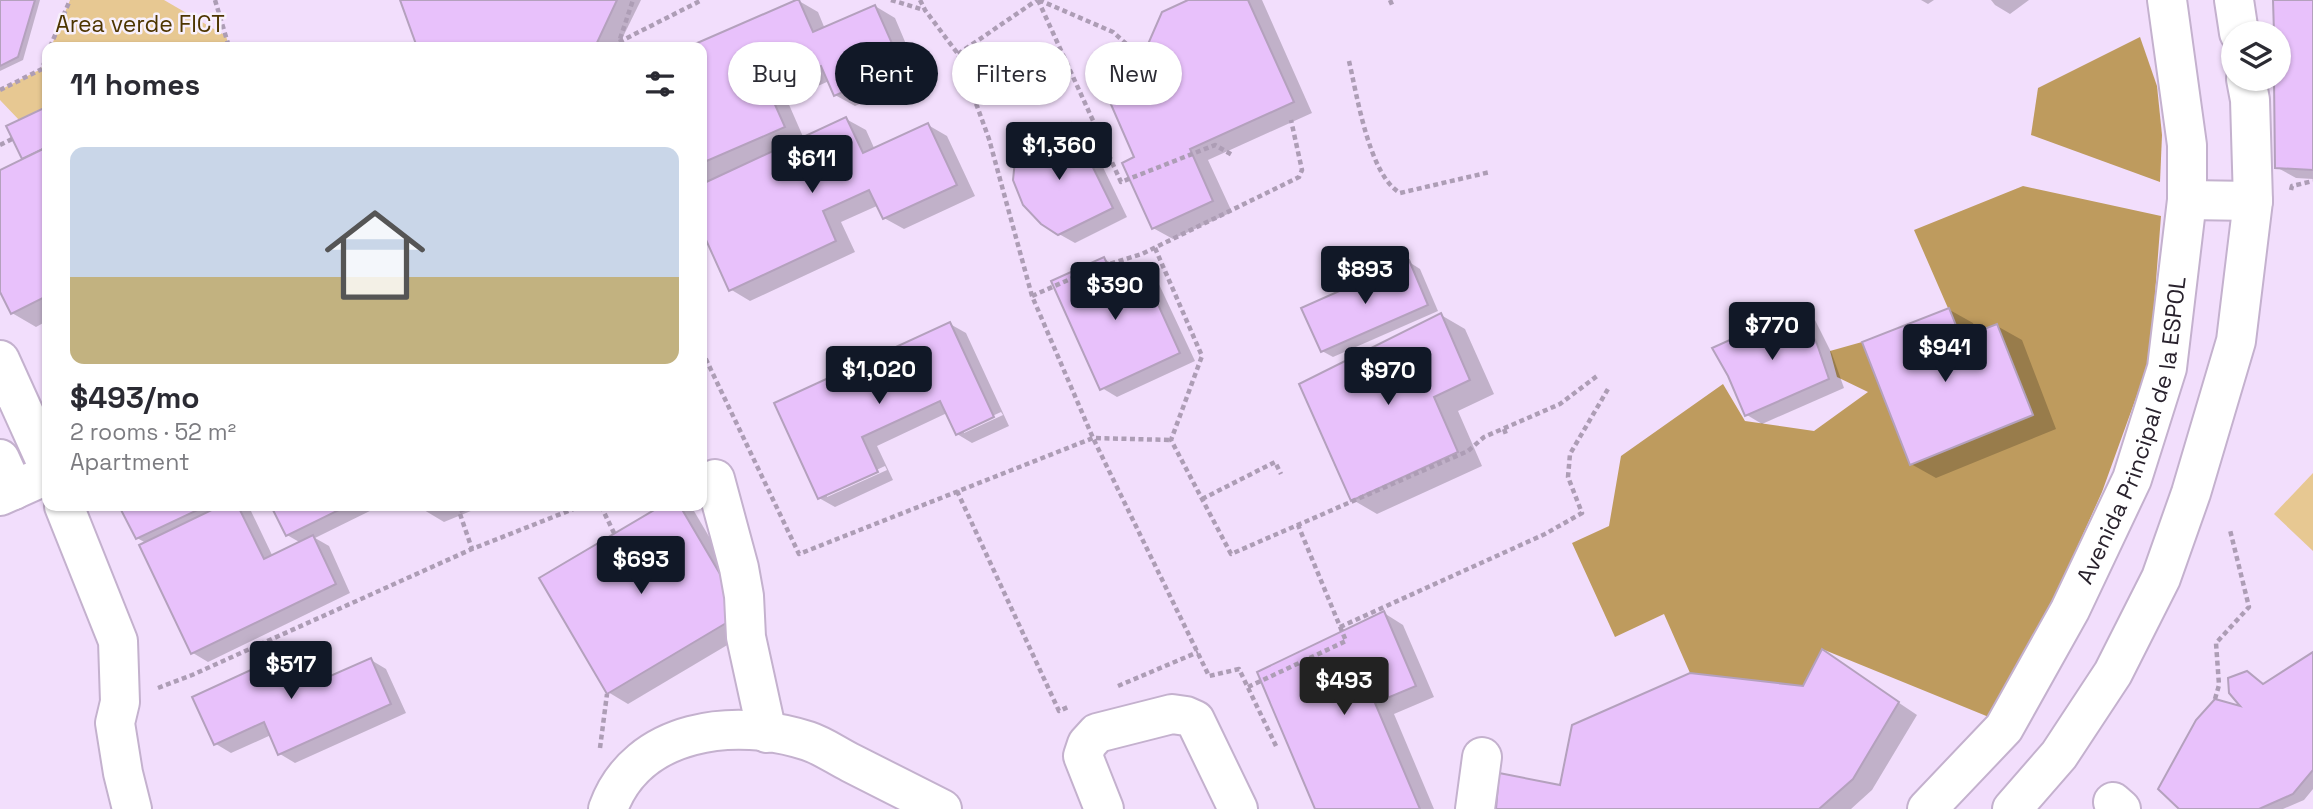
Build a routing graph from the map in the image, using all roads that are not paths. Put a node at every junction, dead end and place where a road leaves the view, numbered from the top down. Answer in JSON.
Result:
{"nodes":[{"id":1,"x":2167,"y":0,"type":"edge"},
{"id":2,"x":2234,"y":0,"type":"edge"},
{"id":3,"x":2237,"y":21,"type":"edge"},
{"id":4,"x":2248,"y":91,"type":"edge"},
{"id":5,"x":2187,"y":200,"type":"junction"},
{"id":6,"x":2253,"y":201,"type":"junction"},
{"id":7,"x":0,"y":360,"type":"edge"},
{"id":8,"x":42,"y":453,"type":"edge"},
{"id":9,"x":715,"y":480,"type":"dead end"},
{"id":10,"x":66,"y":511,"type":"edge"},
{"id":11,"x":767,"y":733,"type":"junction"},
{"id":12,"x":1482,"y":757,"type":"dead end"},
{"id":13,"x":132,"y":809,"type":"edge"},
{"id":14,"x":608,"y":809,"type":"edge"},
{"id":15,"x":942,"y":809,"type":"edge"},
{"id":16,"x":1104,"y":809,"type":"edge"},
{"id":17,"x":1238,"y":809,"type":"edge"},
{"id":18,"x":1475,"y":809,"type":"edge"},
{"id":19,"x":1927,"y":809,"type":"edge"},
{"id":20,"x":2012,"y":809,"type":"edge"}],
"edges":[{"from":1,"to":5,"type":"street","name":"Avenida Principal de la ESPOL"},
{"from":2,"to":3,"type":"street"},
{"from":4,"to":6,"type":"street"},
{"from":5,"to":6,"type":"street"},
{"from":5,"to":19,"type":"street","name":"Avenida Principal de la ESPOL"},
{"from":6,"to":20,"type":"street"},
{"from":7,"to":8,"type":"street"},
{"from":9,"to":11,"type":"street"},
{"from":10,"to":13,"type":"street"},
{"from":11,"to":14,"type":"street"},
{"from":11,"to":15,"type":"street"},
{"from":12,"to":18,"type":"street"},
{"from":16,"to":17,"type":"street"}]}
